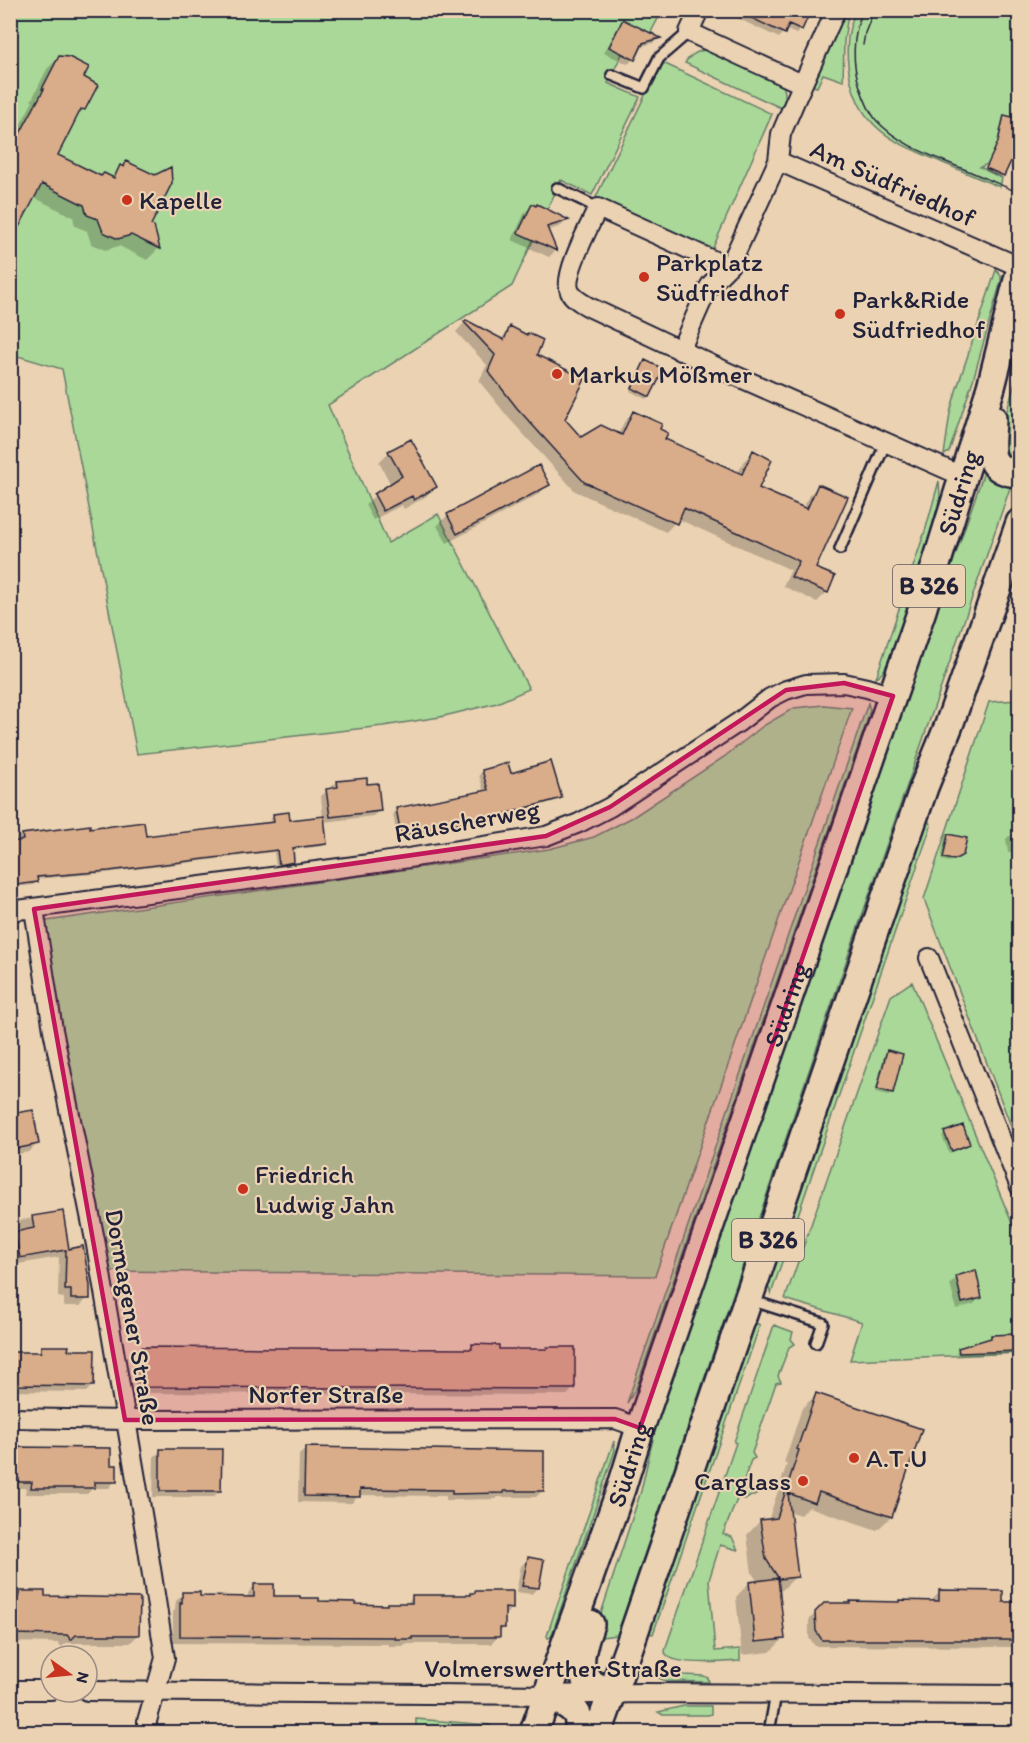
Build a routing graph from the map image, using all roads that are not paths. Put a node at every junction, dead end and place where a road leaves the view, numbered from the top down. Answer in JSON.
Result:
{"nodes":[{"id":1,"x":699,"y":10,"type":"edge"},
{"id":2,"x":836,"y":10,"type":"edge"},
{"id":3,"x":689,"y":32,"type":"junction"},
{"id":4,"x":612,"y":75,"type":"dead end"},
{"id":5,"x":802,"y":84,"type":"junction"},
{"id":6,"x":778,"y":161,"type":"junction"},
{"id":7,"x":557,"y":188,"type":"dead end"},
{"id":8,"x":598,"y":208,"type":"junction"},
{"id":9,"x":728,"y":267,"type":"junction"},
{"id":10,"x":1020,"y":267,"type":"edge"},
{"id":11,"x":1020,"y":272,"type":"edge"},
{"id":12,"x":680,"y":351,"type":"junction"},
{"id":13,"x":992,"y":387,"type":"junction"},
{"id":14,"x":886,"y":442,"type":"junction"},
{"id":15,"x":1020,"y":473,"type":"edge"},
{"id":16,"x":964,"y":477,"type":"junction"},
{"id":17,"x":1020,"y":522,"type":"edge"},
{"id":18,"x":840,"y":549,"type":"dead end"},
{"id":19,"x":893,"y":696,"type":"junction"},
{"id":20,"x":34,"y":909,"type":"junction"},
{"id":21,"x":10,"y":911,"type":"edge"},
{"id":22,"x":929,"y":957,"type":"dead end"},
{"id":23,"x":1020,"y":1187,"type":"edge"},
{"id":24,"x":748,"y":1299,"type":"junction"},
{"id":25,"x":816,"y":1343,"type":"dead end"},
{"id":26,"x":10,"y":1418,"type":"edge"},
{"id":27,"x":125,"y":1420,"type":"junction"},
{"id":28,"x":640,"y":1428,"type":"junction"},
{"id":29,"x":586,"y":1585,"type":"junction"},
{"id":30,"x":10,"y":1690,"type":"edge"},
{"id":31,"x":39,"y":1690,"type":"edge"},
{"id":32,"x":99,"y":1690,"type":"edge"},
{"id":33,"x":155,"y":1691,"type":"junction"},
{"id":34,"x":613,"y":1694,"type":"junction"},
{"id":35,"x":776,"y":1694,"type":"junction"},
{"id":36,"x":548,"y":1695,"type":"junction"},
{"id":37,"x":1020,"y":1695,"type":"edge"},
{"id":38,"x":147,"y":1732,"type":"edge"},
{"id":39,"x":534,"y":1732,"type":"edge"},
{"id":40,"x":578,"y":1732,"type":"edge"},
{"id":41,"x":598,"y":1732,"type":"edge"},
{"id":42,"x":769,"y":1732,"type":"edge"}],
"edges":[{"from":1,"to":3,"type":"street"},
{"from":2,"to":5,"type":"street","name":"Am Südfriedhof"},
{"from":3,"to":4,"type":"lane"},
{"from":3,"to":5,"type":"street"},
{"from":5,"to":6,"type":"street","name":"Am Südfriedhof"},
{"from":6,"to":9,"type":"street","name":"Am Südfriedhof"},
{"from":6,"to":10,"type":"street","name":"Am Südfriedhof"},
{"from":7,"to":8,"type":"lane"},
{"from":8,"to":9,"type":"street"},
{"from":8,"to":12,"type":"street"},
{"from":9,"to":12,"type":"street","name":"Am Südfriedhof"},
{"from":11,"to":13,"type":"main road","name":"Südring","number":"B 326"},
{"from":12,"to":14,"type":"street"},
{"from":13,"to":15,"type":"main road"},
{"from":13,"to":16,"type":"main road","name":"Südring","number":"B 326"},
{"from":14,"to":16,"type":"street"},
{"from":14,"to":18,"type":"lane"},
{"from":16,"to":19,"type":"main road","name":"Südring","number":"B 326"},
{"from":17,"to":24,"type":"main road","number":"B 326"},
{"from":19,"to":20,"type":"street","name":"Räuscherweg"},
{"from":19,"to":28,"type":"main road","name":"Südring","number":"B 326"},
{"from":20,"to":21,"type":"street","name":"Räuscherweg"},
{"from":20,"to":27,"type":"street","name":"Dormagener Straße"},
{"from":22,"to":23,"type":"street"},
{"from":24,"to":25,"type":"lane"},
{"from":24,"to":34,"type":"main road","number":"B 326"},
{"from":26,"to":27,"type":"street","name":"Norfer Straße"},
{"from":27,"to":28,"type":"street","name":"Norfer Straße"},
{"from":27,"to":33,"type":"street","name":"Dormagener Straße"},
{"from":28,"to":29,"type":"main road","name":"Südring","number":"B 326"},
{"from":29,"to":34,"type":"main road"},
{"from":29,"to":36,"type":"main road","name":"Südring","number":"B 326"},
{"from":30,"to":31,"type":"street"},
{"from":32,"to":33,"type":"street","name":"Volmerswerther Straße"},
{"from":33,"to":36,"type":"street","name":"Volmerswerther Straße"},
{"from":33,"to":38,"type":"street","name":"Dormagener Straße"},
{"from":34,"to":35,"type":"street","name":"Volmerswerther Straße"},
{"from":34,"to":36,"type":"street","name":"Volmerswerther Straße"},
{"from":34,"to":41,"type":"main road","number":"B 326"},
{"from":35,"to":37,"type":"street","name":"Volmerswerther Straße"},
{"from":35,"to":42,"type":"lane"},
{"from":36,"to":39,"type":"main road","name":"Südring","number":"B 326"},
{"from":36,"to":40,"type":"main road"}]}
